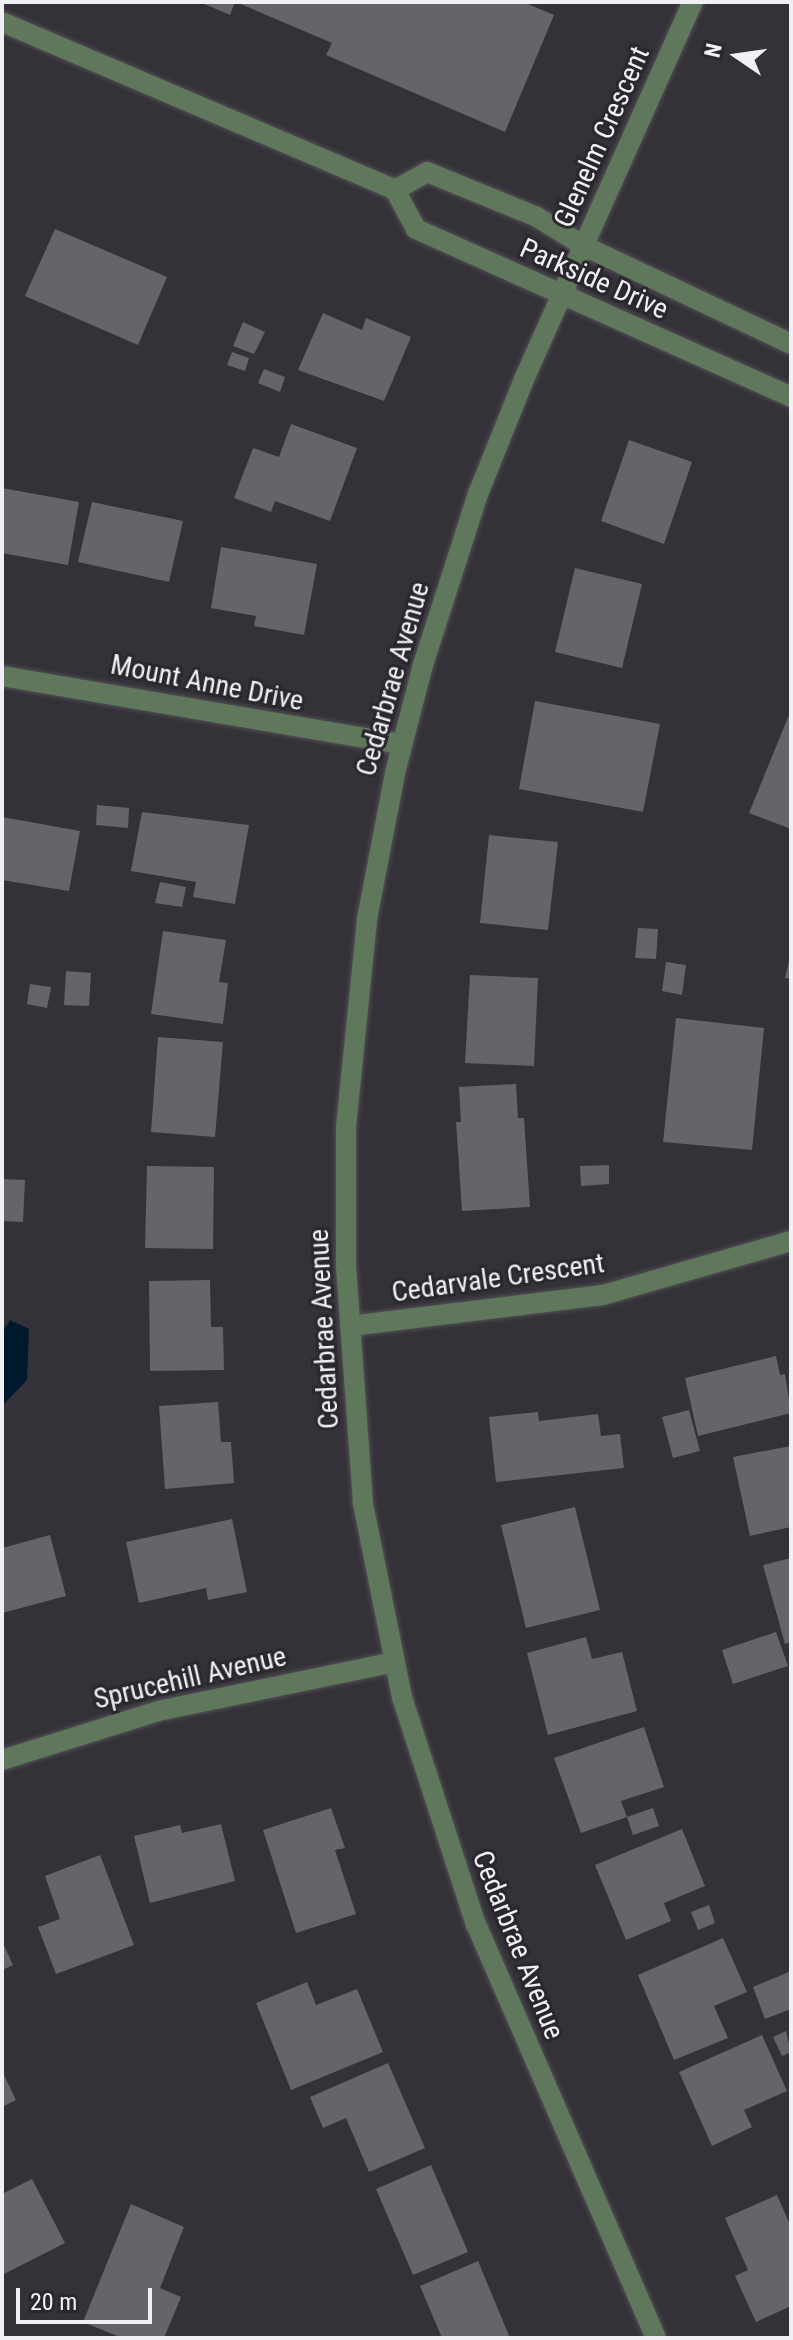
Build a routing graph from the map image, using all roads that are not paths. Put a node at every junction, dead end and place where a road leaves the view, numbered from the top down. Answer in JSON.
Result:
{"nodes":[{"id":1,"x":693,"y":2,"type":"edge"},
{"id":2,"x":2,"y":22,"type":"edge"},
{"id":3,"x":395,"y":190,"type":"junction"},
{"id":4,"x":584,"y":246,"type":"junction"},
{"id":5,"x":562,"y":296,"type":"junction"},
{"id":6,"x":791,"y":344,"type":"edge"},
{"id":7,"x":791,"y":397,"type":"edge"},
{"id":8,"x":2,"y":676,"type":"edge"},
{"id":9,"x":401,"y":744,"type":"junction"},
{"id":10,"x":791,"y":1241,"type":"edge"},
{"id":11,"x":350,"y":1326,"type":"junction"},
{"id":12,"x":394,"y":1662,"type":"junction"},
{"id":13,"x":2,"y":1760,"type":"edge"},
{"id":14,"x":656,"y":2338,"type":"edge"}],
"edges":[{"from":1,"to":4,"type":"street","name":"Glenelm Crescent"},
{"from":2,"to":3,"type":"street"},
{"from":3,"to":4,"type":"street","name":"Parkside Drive"},
{"from":3,"to":5,"type":"street","name":"Parkside Drive"},
{"from":4,"to":5,"type":"street","name":"Glenelm Crescent"},
{"from":4,"to":6,"type":"street","name":"Parkside Drive"},
{"from":5,"to":7,"type":"street","name":"Parkside Drive"},
{"from":5,"to":9,"type":"street","name":"Cedarbrae Avenue"},
{"from":8,"to":9,"type":"street","name":"Mount Anne Drive"},
{"from":9,"to":11,"type":"street","name":"Cedarbrae Avenue"},
{"from":10,"to":11,"type":"street","name":"Cedarvale Crescent"},
{"from":11,"to":12,"type":"street","name":"Cedarbrae Avenue"},
{"from":12,"to":13,"type":"street","name":"Sprucehill Avenue"},
{"from":12,"to":14,"type":"street","name":"Cedarbrae Avenue"}]}
